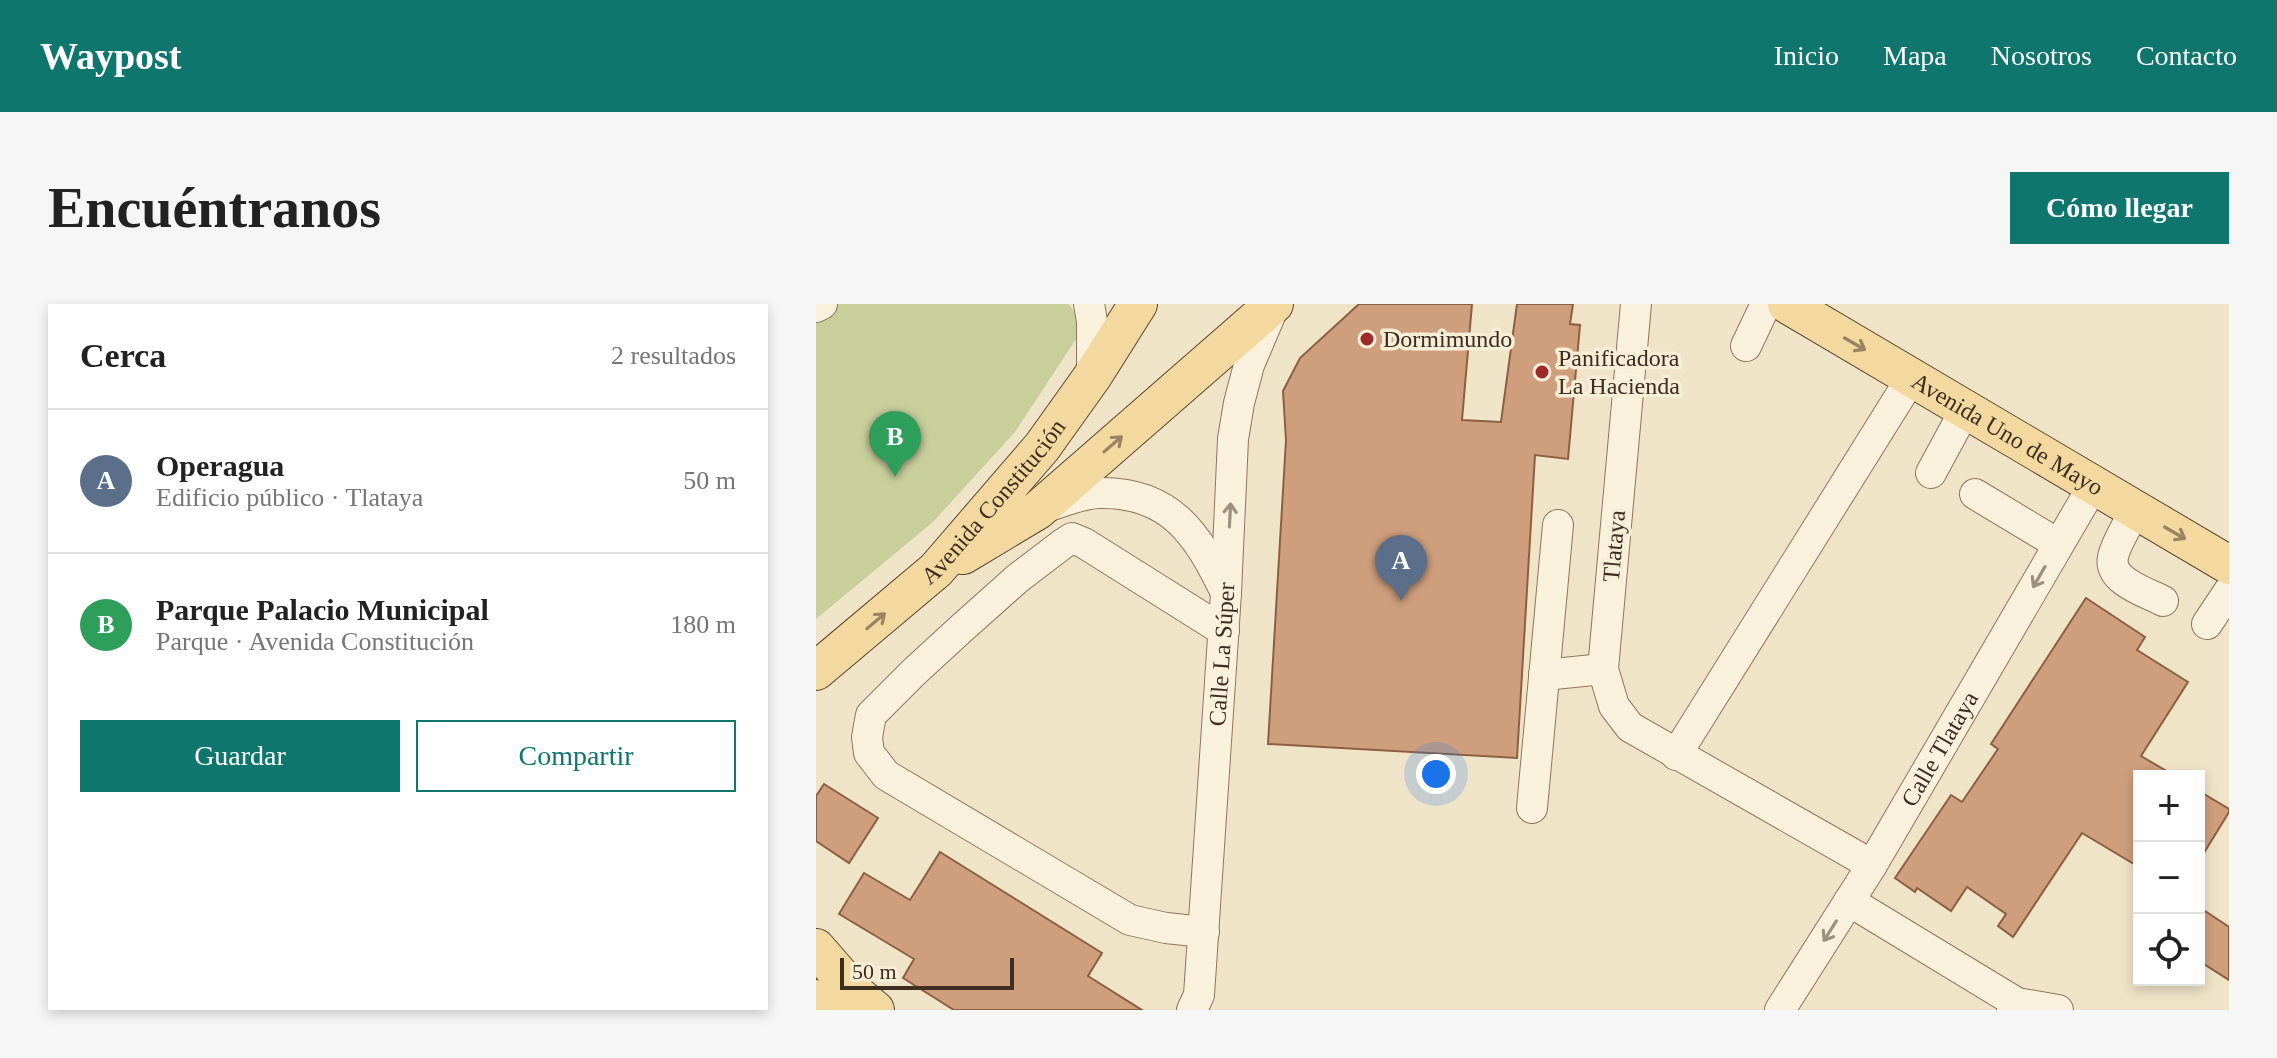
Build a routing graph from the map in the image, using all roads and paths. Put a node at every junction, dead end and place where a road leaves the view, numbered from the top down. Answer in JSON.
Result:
{"nodes":[{"id":1,"x":822,"y":304,"type":"edge"},
{"id":2,"x":1089,"y":304,"type":"edge"},
{"id":3,"x":1138,"y":304,"type":"edge"},
{"id":4,"x":1274,"y":304,"type":"edge"},
{"id":5,"x":1636,"y":304,"type":"edge"},
{"id":6,"x":1766,"y":304,"type":"edge"},
{"id":7,"x":1787,"y":304,"type":"edge"},
{"id":8,"x":816,"y":307,"type":"edge"},
{"id":9,"x":1746,"y":346,"type":"dead end"},
{"id":10,"x":1092,"y":377,"type":"junction"},
{"id":11,"x":1912,"y":377,"type":"junction"},
{"id":12,"x":1965,"y":410,"type":"junction"},
{"id":13,"x":1931,"y":473,"type":"dead end"},
{"id":14,"x":2093,"y":486,"type":"junction"},
{"id":15,"x":1975,"y":494,"type":"dead end"},
{"id":16,"x":1038,"y":510,"type":"junction"},
{"id":17,"x":2135,"y":510,"type":"junction"},
{"id":18,"x":1558,"y":525,"type":"dead end"},
{"id":19,"x":2058,"y":544,"type":"junction"},
{"id":20,"x":2229,"y":565,"type":"edge"},
{"id":21,"x":936,"y":570,"type":"junction"},
{"id":22,"x":2229,"y":591,"type":"edge"},
{"id":23,"x":1226,"y":593,"type":"junction"},
{"id":24,"x":2163,"y":601,"type":"dead end"},
{"id":25,"x":2207,"y":624,"type":"dead end"},
{"id":26,"x":1224,"y":631,"type":"junction"},
{"id":27,"x":1603,"y":669,"type":"junction"},
{"id":28,"x":820,"y":671,"type":"edge"},
{"id":29,"x":1544,"y":675,"type":"junction"},
{"id":30,"x":1676,"y":755,"type":"junction"},
{"id":31,"x":1532,"y":808,"type":"dead end"},
{"id":32,"x":1872,"y":865,"type":"junction"},
{"id":33,"x":1849,"y":901,"type":"junction"},
{"id":34,"x":1204,"y":932,"type":"junction"},
{"id":35,"x":816,"y":948,"type":"edge"},
{"id":36,"x":816,"y":999,"type":"edge"},
{"id":37,"x":2014,"y":1006,"type":"edge"},
{"id":38,"x":835,"y":1010,"type":"edge"},
{"id":39,"x":875,"y":1010,"type":"edge"},
{"id":40,"x":1192,"y":1010,"type":"edge"},
{"id":41,"x":1780,"y":1010,"type":"edge"},
{"id":42,"x":2058,"y":1010,"type":"edge"}],
"edges":[{"from":1,"to":8,"type":"street"},
{"from":2,"to":10,"type":"street"},
{"from":3,"to":10,"type":"main road","name":"Avenida Constitución"},
{"from":16,"to":4,"type":"main road","one_way":true},
{"from":23,"to":4,"type":"street","name":"Calle La Súper","one_way":true},
{"from":5,"to":27,"type":"street","name":"Tlataya"},
{"from":6,"to":9,"type":"street"},
{"from":7,"to":11,"type":"main road","name":"Avenida Uno de Mayo","one_way":true},
{"from":10,"to":21,"type":"main road","name":"Avenida Constitución"},
{"from":11,"to":12,"type":"main road","name":"Avenida Uno de Mayo"},
{"from":11,"to":30,"type":"street"},
{"from":12,"to":13,"type":"street"},
{"from":12,"to":14,"type":"main road","name":"Avenida Uno de Mayo"},
{"from":14,"to":17,"type":"main road","name":"Avenida Uno de Mayo"},
{"from":14,"to":19,"type":"street","name":"Calle Tlataya"},
{"from":15,"to":19,"type":"street"},
{"from":16,"to":21,"type":"main road"},
{"from":16,"to":23,"type":"street"},
{"from":17,"to":20,"type":"main road","name":"Avenida Uno de Mayo","one_way":true},
{"from":17,"to":24,"type":"street"},
{"from":18,"to":29,"type":"street"},
{"from":19,"to":32,"type":"street","name":"Calle Tlataya","one_way":true},
{"from":28,"to":21,"type":"main road","name":"Avenida Constitución","one_way":true},
{"from":22,"to":25,"type":"street"},
{"from":23,"to":26,"type":"street","name":"Calle La Súper"},
{"from":26,"to":34,"type":"street","name":"Calle La Súper"},
{"from":26,"to":34,"type":"street"},
{"from":27,"to":29,"type":"street"},
{"from":27,"to":30,"type":"street","name":"Tlataya"},
{"from":29,"to":31,"type":"street"},
{"from":30,"to":32,"type":"street","name":"Tlataya"},
{"from":32,"to":33,"type":"street","name":"Calle Tlataya"},
{"from":33,"to":37,"type":"street"},
{"from":33,"to":41,"type":"street","name":"Calle Tlataya","one_way":true},
{"from":34,"to":40,"type":"street","name":"Calle La Súper"},
{"from":35,"to":39,"type":"main road"},
{"from":36,"to":38,"type":"main road"},
{"from":37,"to":42,"type":"street"}]}
